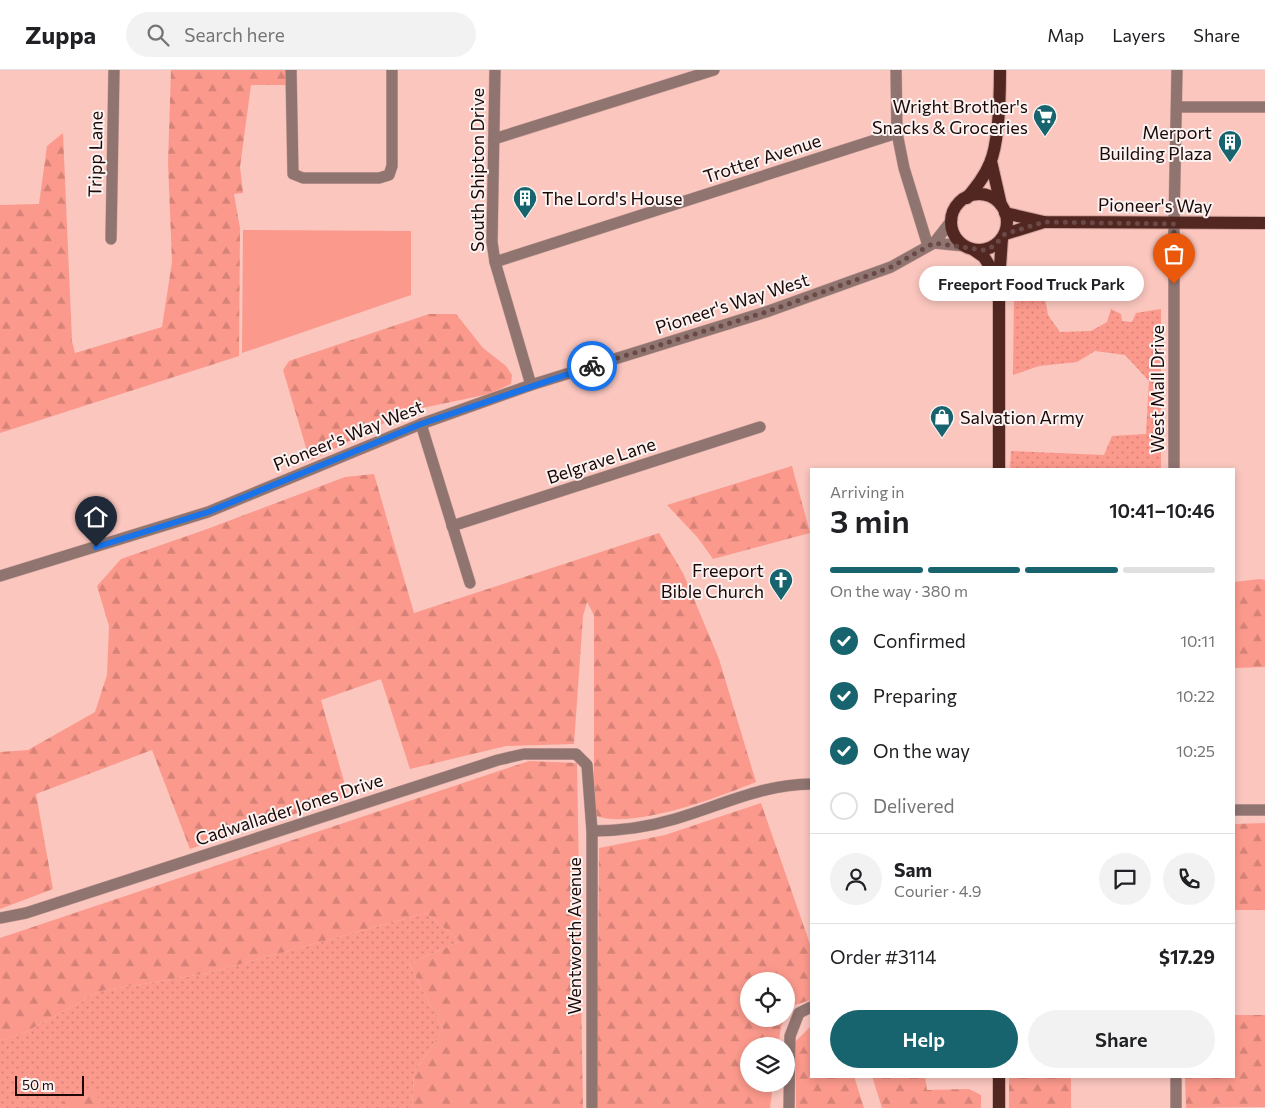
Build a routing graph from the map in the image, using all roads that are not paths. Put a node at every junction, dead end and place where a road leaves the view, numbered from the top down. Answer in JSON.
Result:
{"nodes":[{"id":1,"x":114,"y":70,"type":"edge"},
{"id":2,"x":291,"y":70,"type":"edge"},
{"id":3,"x":392,"y":70,"type":"edge"},
{"id":4,"x":495,"y":70,"type":"edge"},
{"id":5,"x":714,"y":70,"type":"edge"},
{"id":6,"x":896,"y":70,"type":"edge"},
{"id":7,"x":1000,"y":70,"type":"edge"},
{"id":8,"x":1177,"y":70,"type":"edge"},
{"id":9,"x":1177,"y":107,"type":"junction"},
{"id":10,"x":1265,"y":107,"type":"edge"},
{"id":11,"x":897,"y":134,"type":"junction"},
{"id":12,"x":494,"y":139,"type":"junction"},
{"id":13,"x":991,"y":161,"type":"junction"},
{"id":14,"x":967,"y":198,"type":"junction"},
{"id":15,"x":1003,"y":209,"type":"junction"},
{"id":16,"x":952,"y":220,"type":"junction"},
{"id":17,"x":1044,"y":222,"type":"junction"},
{"id":18,"x":1265,"y":223,"type":"edge"},
{"id":19,"x":1174,"y":224,"type":"junction"},
{"id":20,"x":1004,"y":236,"type":"junction"},
{"id":21,"x":111,"y":239,"type":"dead end"},
{"id":22,"x":931,"y":245,"type":"junction"},
{"id":23,"x":969,"y":248,"type":"junction"},
{"id":24,"x":495,"y":262,"type":"junction"},
{"id":25,"x":999,"y":281,"type":"junction"},
{"id":26,"x":531,"y":385,"type":"junction"},
{"id":27,"x":421,"y":424,"type":"junction"},
{"id":28,"x":760,"y":427,"type":"dead end"},
{"id":29,"x":999,"y":468,"type":"edge"},
{"id":30,"x":1174,"y":468,"type":"edge"},
{"id":31,"x":452,"y":526,"type":"junction"},
{"id":32,"x":1,"y":574,"type":"edge"},
{"id":33,"x":470,"y":583,"type":"dead end"},
{"id":34,"x":587,"y":765,"type":"joint"},
{"id":35,"x":810,"y":784,"type":"edge"},
{"id":36,"x":1235,"y":810,"type":"edge"},
{"id":37,"x":1265,"y":810,"type":"edge"},
{"id":38,"x":592,"y":831,"type":"junction"},
{"id":39,"x":0,"y":918,"type":"edge"},
{"id":40,"x":810,"y":1008,"type":"edge"},
{"id":41,"x":999,"y":1078,"type":"edge"},
{"id":42,"x":1176,"y":1078,"type":"edge"},
{"id":43,"x":592,"y":1108,"type":"edge"},
{"id":44,"x":789,"y":1108,"type":"edge"},
{"id":45,"x":999,"y":1108,"type":"edge"},
{"id":46,"x":1176,"y":1108,"type":"edge"}],
"edges":[{"from":1,"to":21,"type":"street","name":"Tripp Lane"},
{"from":2,"to":3,"type":"street"},
{"from":4,"to":12,"type":"street","name":"South Shipton Drive"},
{"from":5,"to":12,"type":"street"},
{"from":6,"to":11,"type":"street"},
{"from":7,"to":13,"type":"main road"},
{"from":8,"to":9,"type":"street","name":"West Mall Drive"},
{"from":9,"to":10,"type":"street"},
{"from":9,"to":19,"type":"street","name":"West Mall Drive"},
{"from":11,"to":22,"type":"street"},
{"from":11,"to":24,"type":"street","name":"Trotter Avenue"},
{"from":12,"to":24,"type":"street","name":"South Shipton Drive"},
{"from":13,"to":14,"type":"main road"},
{"from":13,"to":15,"type":"main road"},
{"from":14,"to":15,"type":"main road"},
{"from":14,"to":16,"type":"main road"},
{"from":15,"to":17,"type":"main road","name":"Pioneer's Way"},
{"from":15,"to":20,"type":"main road"},
{"from":16,"to":22,"type":"street","name":"Pioneer's Way West"},
{"from":16,"to":23,"type":"main road"},
{"from":17,"to":19,"type":"main road","name":"Pioneer's Way"},
{"from":17,"to":20,"type":"main road","name":"Pioneer's Way"},
{"from":18,"to":19,"type":"main road","name":"Pioneer's Way"},
{"from":19,"to":30,"type":"street","name":"West Mall Drive"},
{"from":20,"to":23,"type":"main road"},
{"from":20,"to":25,"type":"main road"},
{"from":22,"to":23,"type":"street"},
{"from":22,"to":26,"type":"street","name":"Pioneer's Way West"},
{"from":23,"to":25,"type":"main road"},
{"from":24,"to":26,"type":"street","name":"South Shipton Drive"},
{"from":25,"to":29,"type":"main road"},
{"from":26,"to":27,"type":"street","name":"Pioneer's Way West"},
{"from":27,"to":31,"type":"street"},
{"from":27,"to":32,"type":"street","name":"Pioneer's Way West"},
{"from":28,"to":31,"type":"street","name":"Belgrave Lane"},
{"from":31,"to":33,"type":"street"},
{"from":34,"to":38,"type":"street","name":"Wentworth Avenue"},
{"from":34,"to":39,"type":"street","name":"Cadwallader Jones Drive"},
{"from":35,"to":38,"type":"street"},
{"from":36,"to":37,"type":"street"},
{"from":38,"to":43,"type":"street","name":"Wentworth Avenue"},
{"from":40,"to":44,"type":"street"},
{"from":41,"to":45,"type":"main road"},
{"from":42,"to":46,"type":"street"}]}
